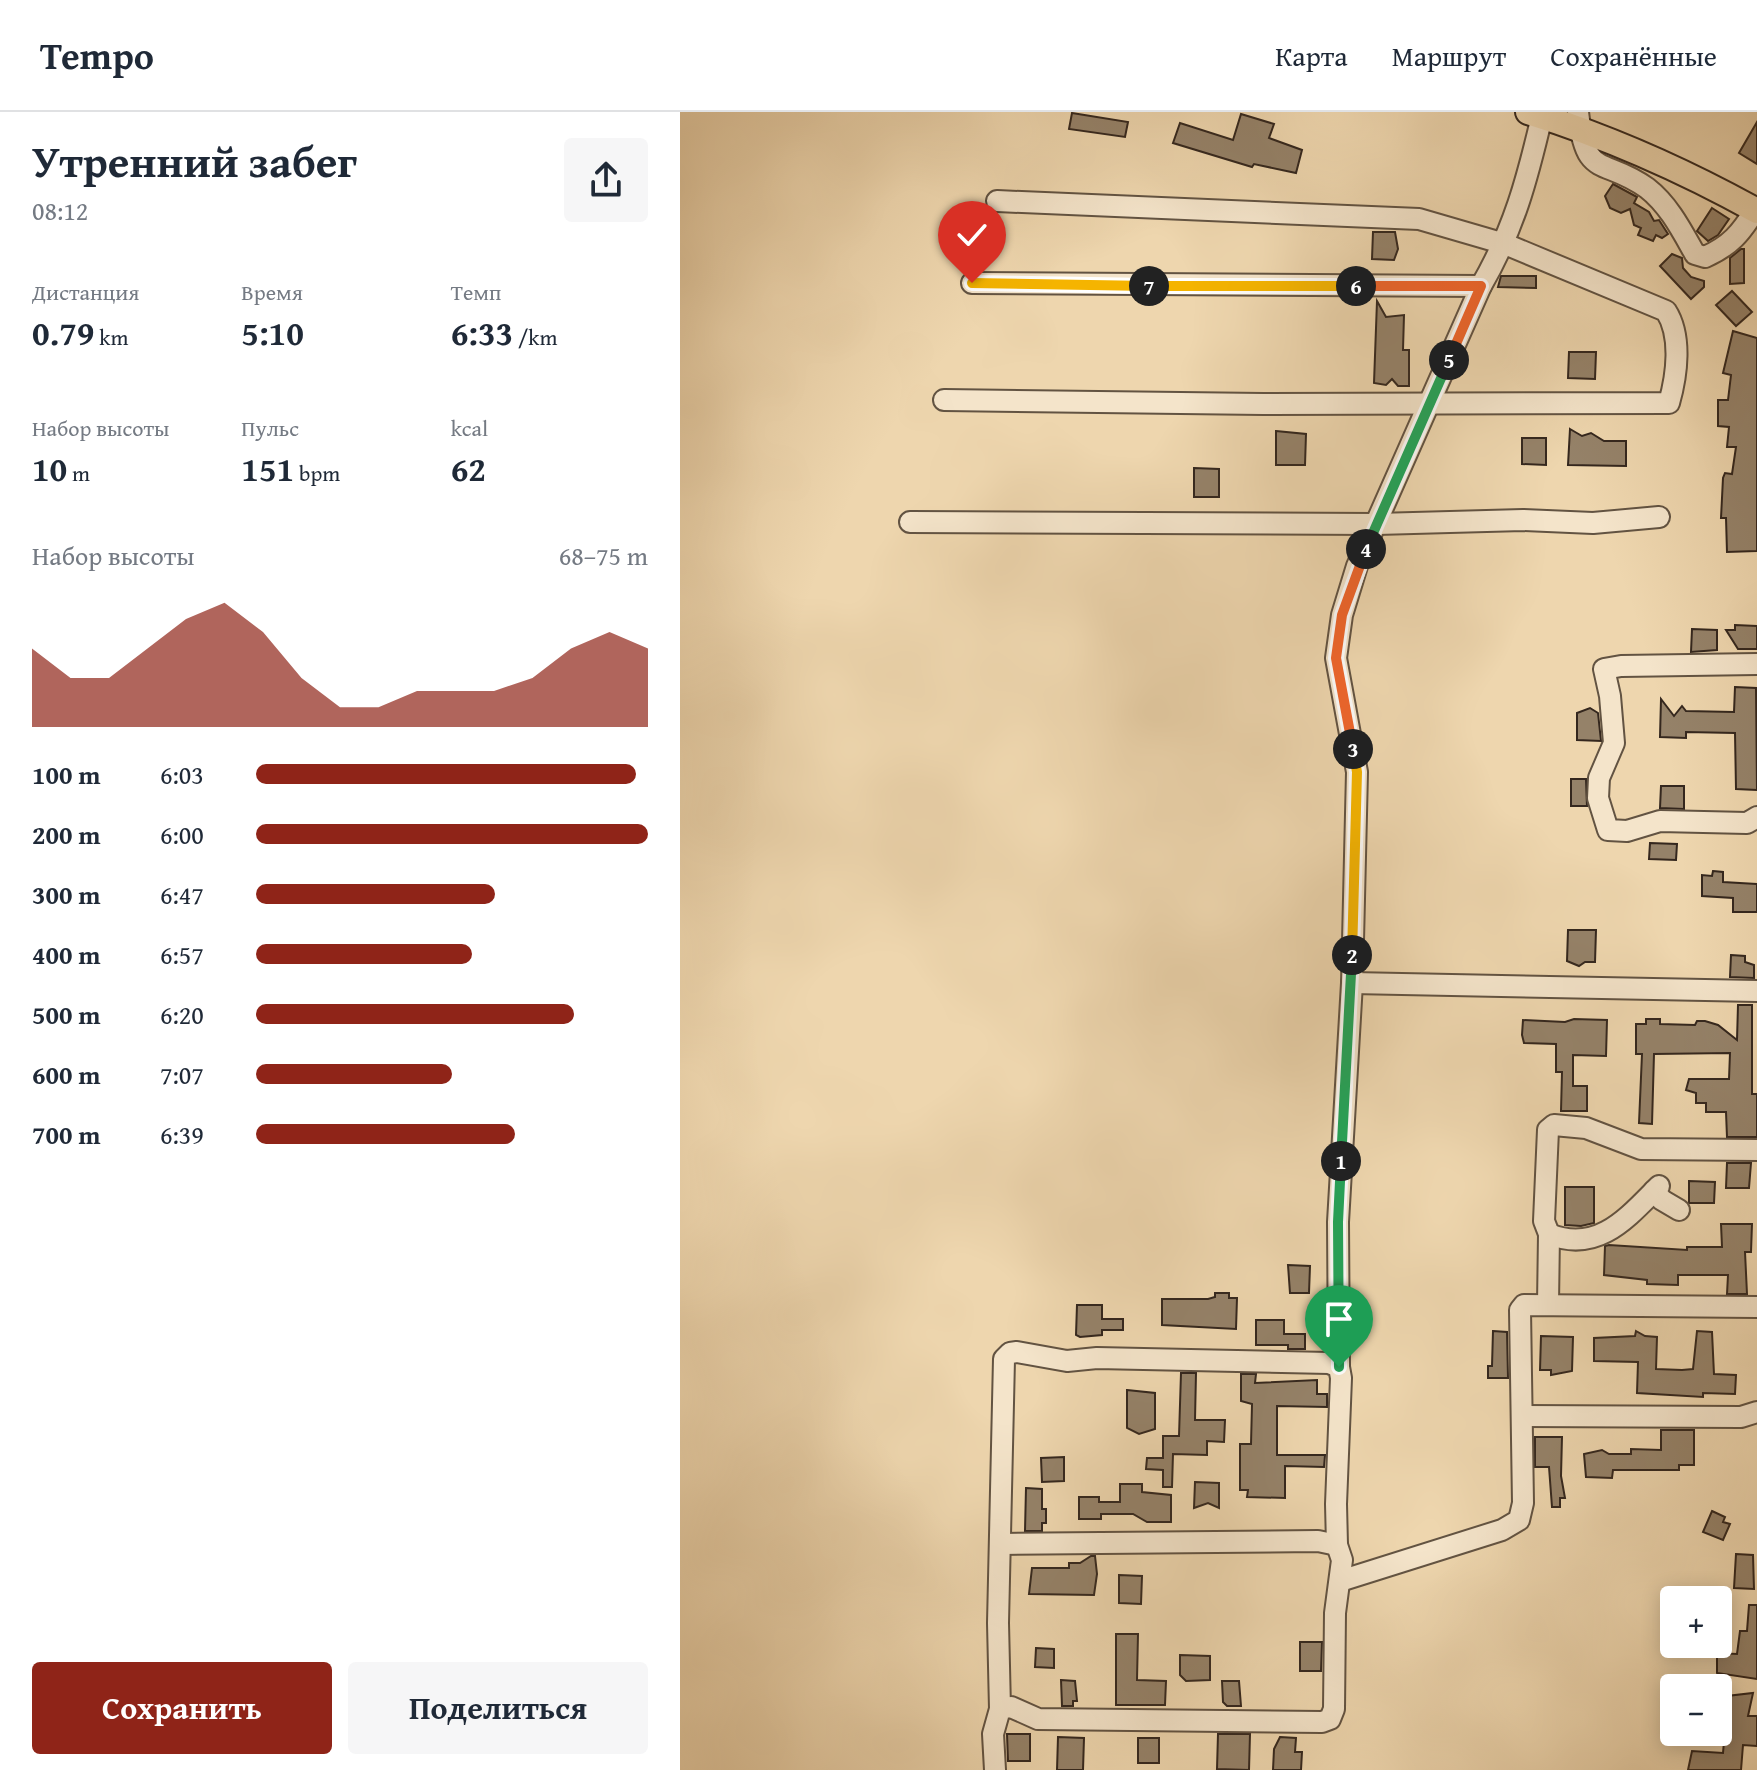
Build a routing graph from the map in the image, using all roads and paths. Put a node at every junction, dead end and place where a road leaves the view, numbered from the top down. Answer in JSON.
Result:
{"nodes":[{"id":1,"x":1535,"y":114,"type":"edge"},
{"id":2,"x":1579,"y":120,"type":"edge"},
{"id":3,"x":997,"y":201,"type":"dead end"},
{"id":4,"x":1756,"y":210,"type":"edge"},
{"id":5,"x":1505,"y":244,"type":"junction"},
{"id":6,"x":972,"y":283,"type":"dead end"},
{"id":7,"x":1481,"y":286,"type":"junction"},
{"id":8,"x":944,"y":400,"type":"dead end"},
{"id":9,"x":1429,"y":405,"type":"junction"},
{"id":10,"x":1659,"y":517,"type":"dead end"},
{"id":11,"x":910,"y":522,"type":"dead end"},
{"id":12,"x":1377,"y":524,"type":"junction"},
{"id":13,"x":1757,"y":664,"type":"edge"},
{"id":14,"x":1757,"y":817,"type":"edge"},
{"id":15,"x":1352,"y":983,"type":"junction"},
{"id":16,"x":1757,"y":991,"type":"edge"},
{"id":17,"x":1757,"y":1150,"type":"edge"},
{"id":18,"x":1679,"y":1210,"type":"dead end"},
{"id":19,"x":1549,"y":1234,"type":"junction"},
{"id":20,"x":1548,"y":1304,"type":"junction"},
{"id":21,"x":1757,"y":1307,"type":"edge"},
{"id":22,"x":1339,"y":1367,"type":"junction"},
{"id":23,"x":1757,"y":1412,"type":"edge"},
{"id":24,"x":1522,"y":1416,"type":"junction"},
{"id":25,"x":1002,"y":1544,"type":"junction"},
{"id":26,"x":1345,"y":1565,"type":"junction"},
{"id":27,"x":1000,"y":1709,"type":"junction"},
{"id":28,"x":995,"y":1770,"type":"edge"}],
"edges":[{"from":1,"to":2,"type":"main road"},
{"from":1,"to":5,"type":"street"},
{"from":2,"to":4,"type":"main road"},
{"from":2,"to":4,"type":"street"},
{"from":3,"to":5,"type":"street"},
{"from":5,"to":7,"type":"street"},
{"from":5,"to":9,"type":"street"},
{"from":6,"to":7,"type":"street"},
{"from":7,"to":9,"type":"street"},
{"from":8,"to":9,"type":"street"},
{"from":9,"to":12,"type":"street"},
{"from":10,"to":12,"type":"street"},
{"from":11,"to":12,"type":"street"},
{"from":12,"to":15,"type":"street"},
{"from":13,"to":14,"type":"street"},
{"from":15,"to":16,"type":"street"},
{"from":15,"to":22,"type":"street"},
{"from":17,"to":19,"type":"street"},
{"from":18,"to":19,"type":"street"},
{"from":19,"to":20,"type":"street"},
{"from":20,"to":21,"type":"street"},
{"from":20,"to":24,"type":"street"},
{"from":22,"to":25,"type":"street"},
{"from":22,"to":26,"type":"street"},
{"from":23,"to":24,"type":"street"},
{"from":24,"to":26,"type":"street"},
{"from":25,"to":26,"type":"street"},
{"from":25,"to":27,"type":"street"},
{"from":26,"to":27,"type":"street"},
{"from":27,"to":28,"type":"street"}]}
